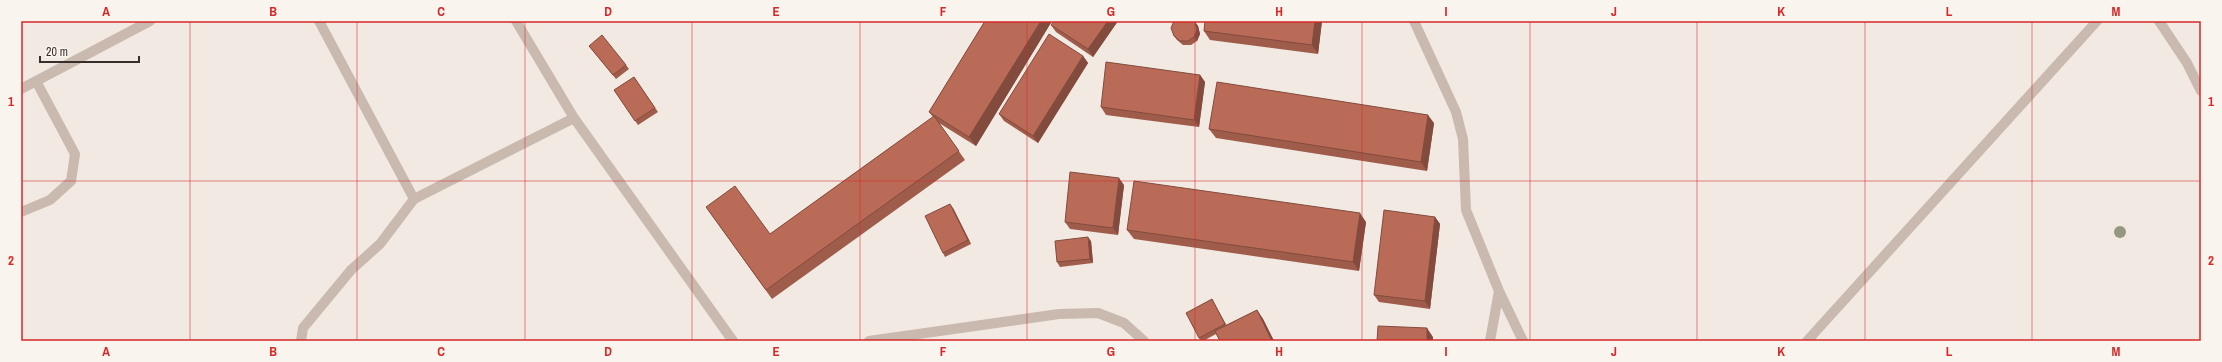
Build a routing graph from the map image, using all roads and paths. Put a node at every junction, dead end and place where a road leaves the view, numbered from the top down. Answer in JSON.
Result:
{"nodes":[{"id":1,"x":150,"y":21,"type":"edge"},
{"id":2,"x":319,"y":21,"type":"edge"},
{"id":3,"x":516,"y":21,"type":"edge"},
{"id":4,"x":1414,"y":21,"type":"edge"},
{"id":5,"x":2097,"y":21,"type":"edge"},
{"id":6,"x":2159,"y":21,"type":"edge"},
{"id":7,"x":36,"y":81,"type":"junction"},
{"id":8,"x":21,"y":89,"type":"edge"},
{"id":9,"x":2201,"y":91,"type":"edge"},
{"id":10,"x":574,"y":118,"type":"junction"},
{"id":11,"x":414,"y":199,"type":"junction"},
{"id":12,"x":21,"y":212,"type":"edge"},
{"id":13,"x":1499,"y":291,"type":"junction"},
{"id":14,"x":881,"y":340,"type":"edge"},
{"id":15,"x":301,"y":341,"type":"edge"},
{"id":16,"x":730,"y":341,"type":"edge"},
{"id":17,"x":869,"y":341,"type":"edge"},
{"id":18,"x":1144,"y":341,"type":"edge"},
{"id":19,"x":1490,"y":341,"type":"edge"},
{"id":20,"x":1523,"y":341,"type":"edge"},
{"id":21,"x":1807,"y":341,"type":"edge"}],
"edges":[{"from":1,"to":7,"type":"street"},
{"from":2,"to":11,"type":"street"},
{"from":3,"to":10,"type":"street"},
{"from":4,"to":13,"type":"street"},
{"from":5,"to":21,"type":"street"},
{"from":6,"to":9,"type":"street"},
{"from":7,"to":8,"type":"street"},
{"from":7,"to":12,"type":"street"},
{"from":10,"to":11,"type":"street"},
{"from":10,"to":16,"type":"street"},
{"from":11,"to":15,"type":"street"},
{"from":13,"to":19,"type":"street"},
{"from":13,"to":20,"type":"street"},
{"from":14,"to":17,"type":"street"},
{"from":14,"to":18,"type":"street"}]}
